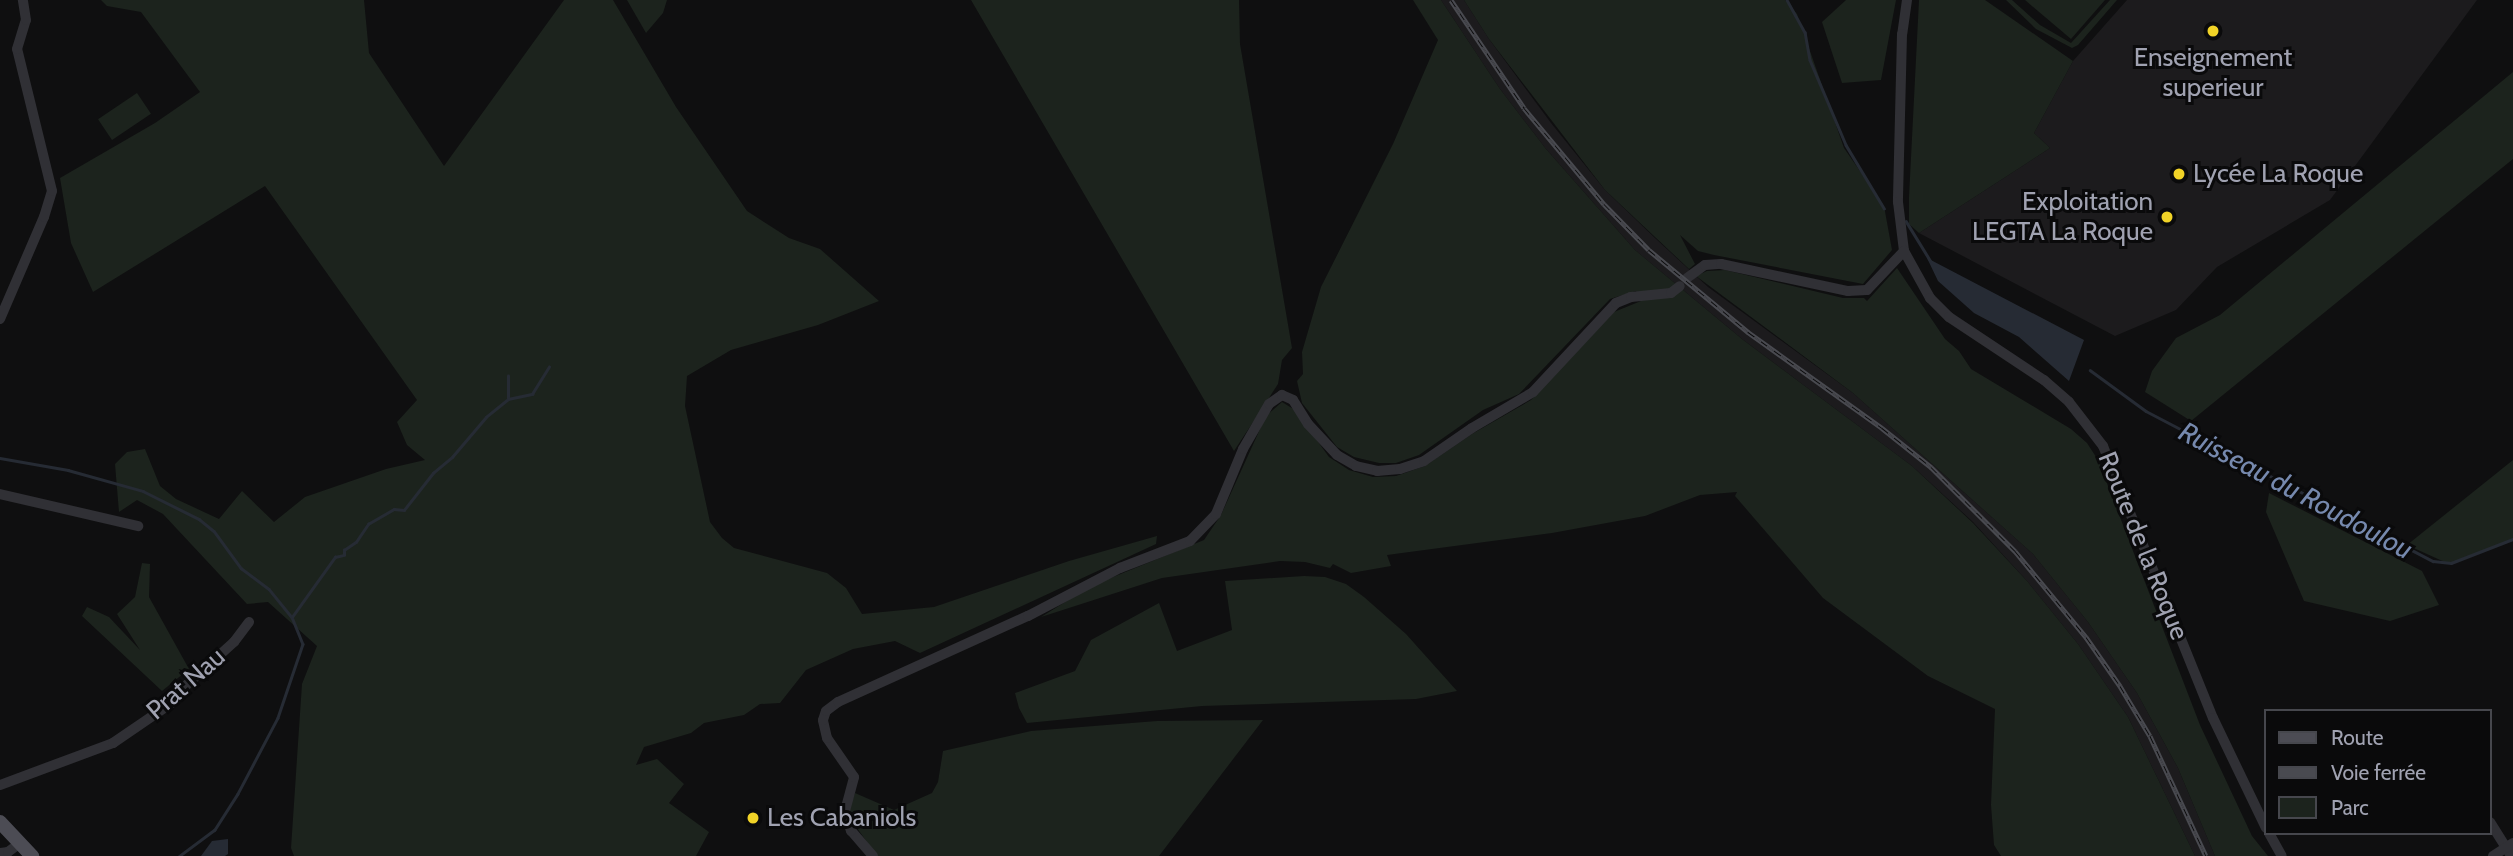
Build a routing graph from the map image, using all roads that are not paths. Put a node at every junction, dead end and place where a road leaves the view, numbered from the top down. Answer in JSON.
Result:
{"nodes":[{"id":1,"x":23,"y":0,"type":"edge"},
{"id":2,"x":1907,"y":0,"type":"edge"},
{"id":3,"x":1904,"y":251,"type":"junction"},
{"id":4,"x":0,"y":318,"type":"edge"},
{"id":5,"x":0,"y":494,"type":"edge"},
{"id":6,"x":138,"y":526,"type":"dead end"},
{"id":7,"x":249,"y":622,"type":"dead end"},
{"id":8,"x":0,"y":785,"type":"edge"},
{"id":9,"x":0,"y":822,"type":"edge"},
{"id":10,"x":2264,"y":824,"type":"edge"},
{"id":11,"x":2492,"y":825,"type":"edge"},
{"id":12,"x":2270,"y":835,"type":"edge"},
{"id":13,"x":2510,"y":849,"type":"edge"},
{"id":14,"x":8,"y":850,"type":"edge"},
{"id":15,"x":32,"y":856,"type":"edge"},
{"id":16,"x":873,"y":856,"type":"edge"},
{"id":17,"x":2282,"y":856,"type":"edge"},
{"id":18,"x":2493,"y":856,"type":"edge"}],
"edges":[{"from":1,"to":4,"type":"street"},
{"from":2,"to":3,"type":"street","name":"Route de la Roque"},
{"from":3,"to":10,"type":"street","name":"Route de la Roque"},
{"from":3,"to":16,"type":"street"},
{"from":5,"to":6,"type":"street"},
{"from":7,"to":8,"type":"street","name":"Prat Nau"},
{"from":9,"to":14,"type":"main road"},
{"from":11,"to":13,"type":"street"},
{"from":12,"to":17,"type":"street"},
{"from":13,"to":18,"type":"street"},
{"from":14,"to":15,"type":"main road"}]}
